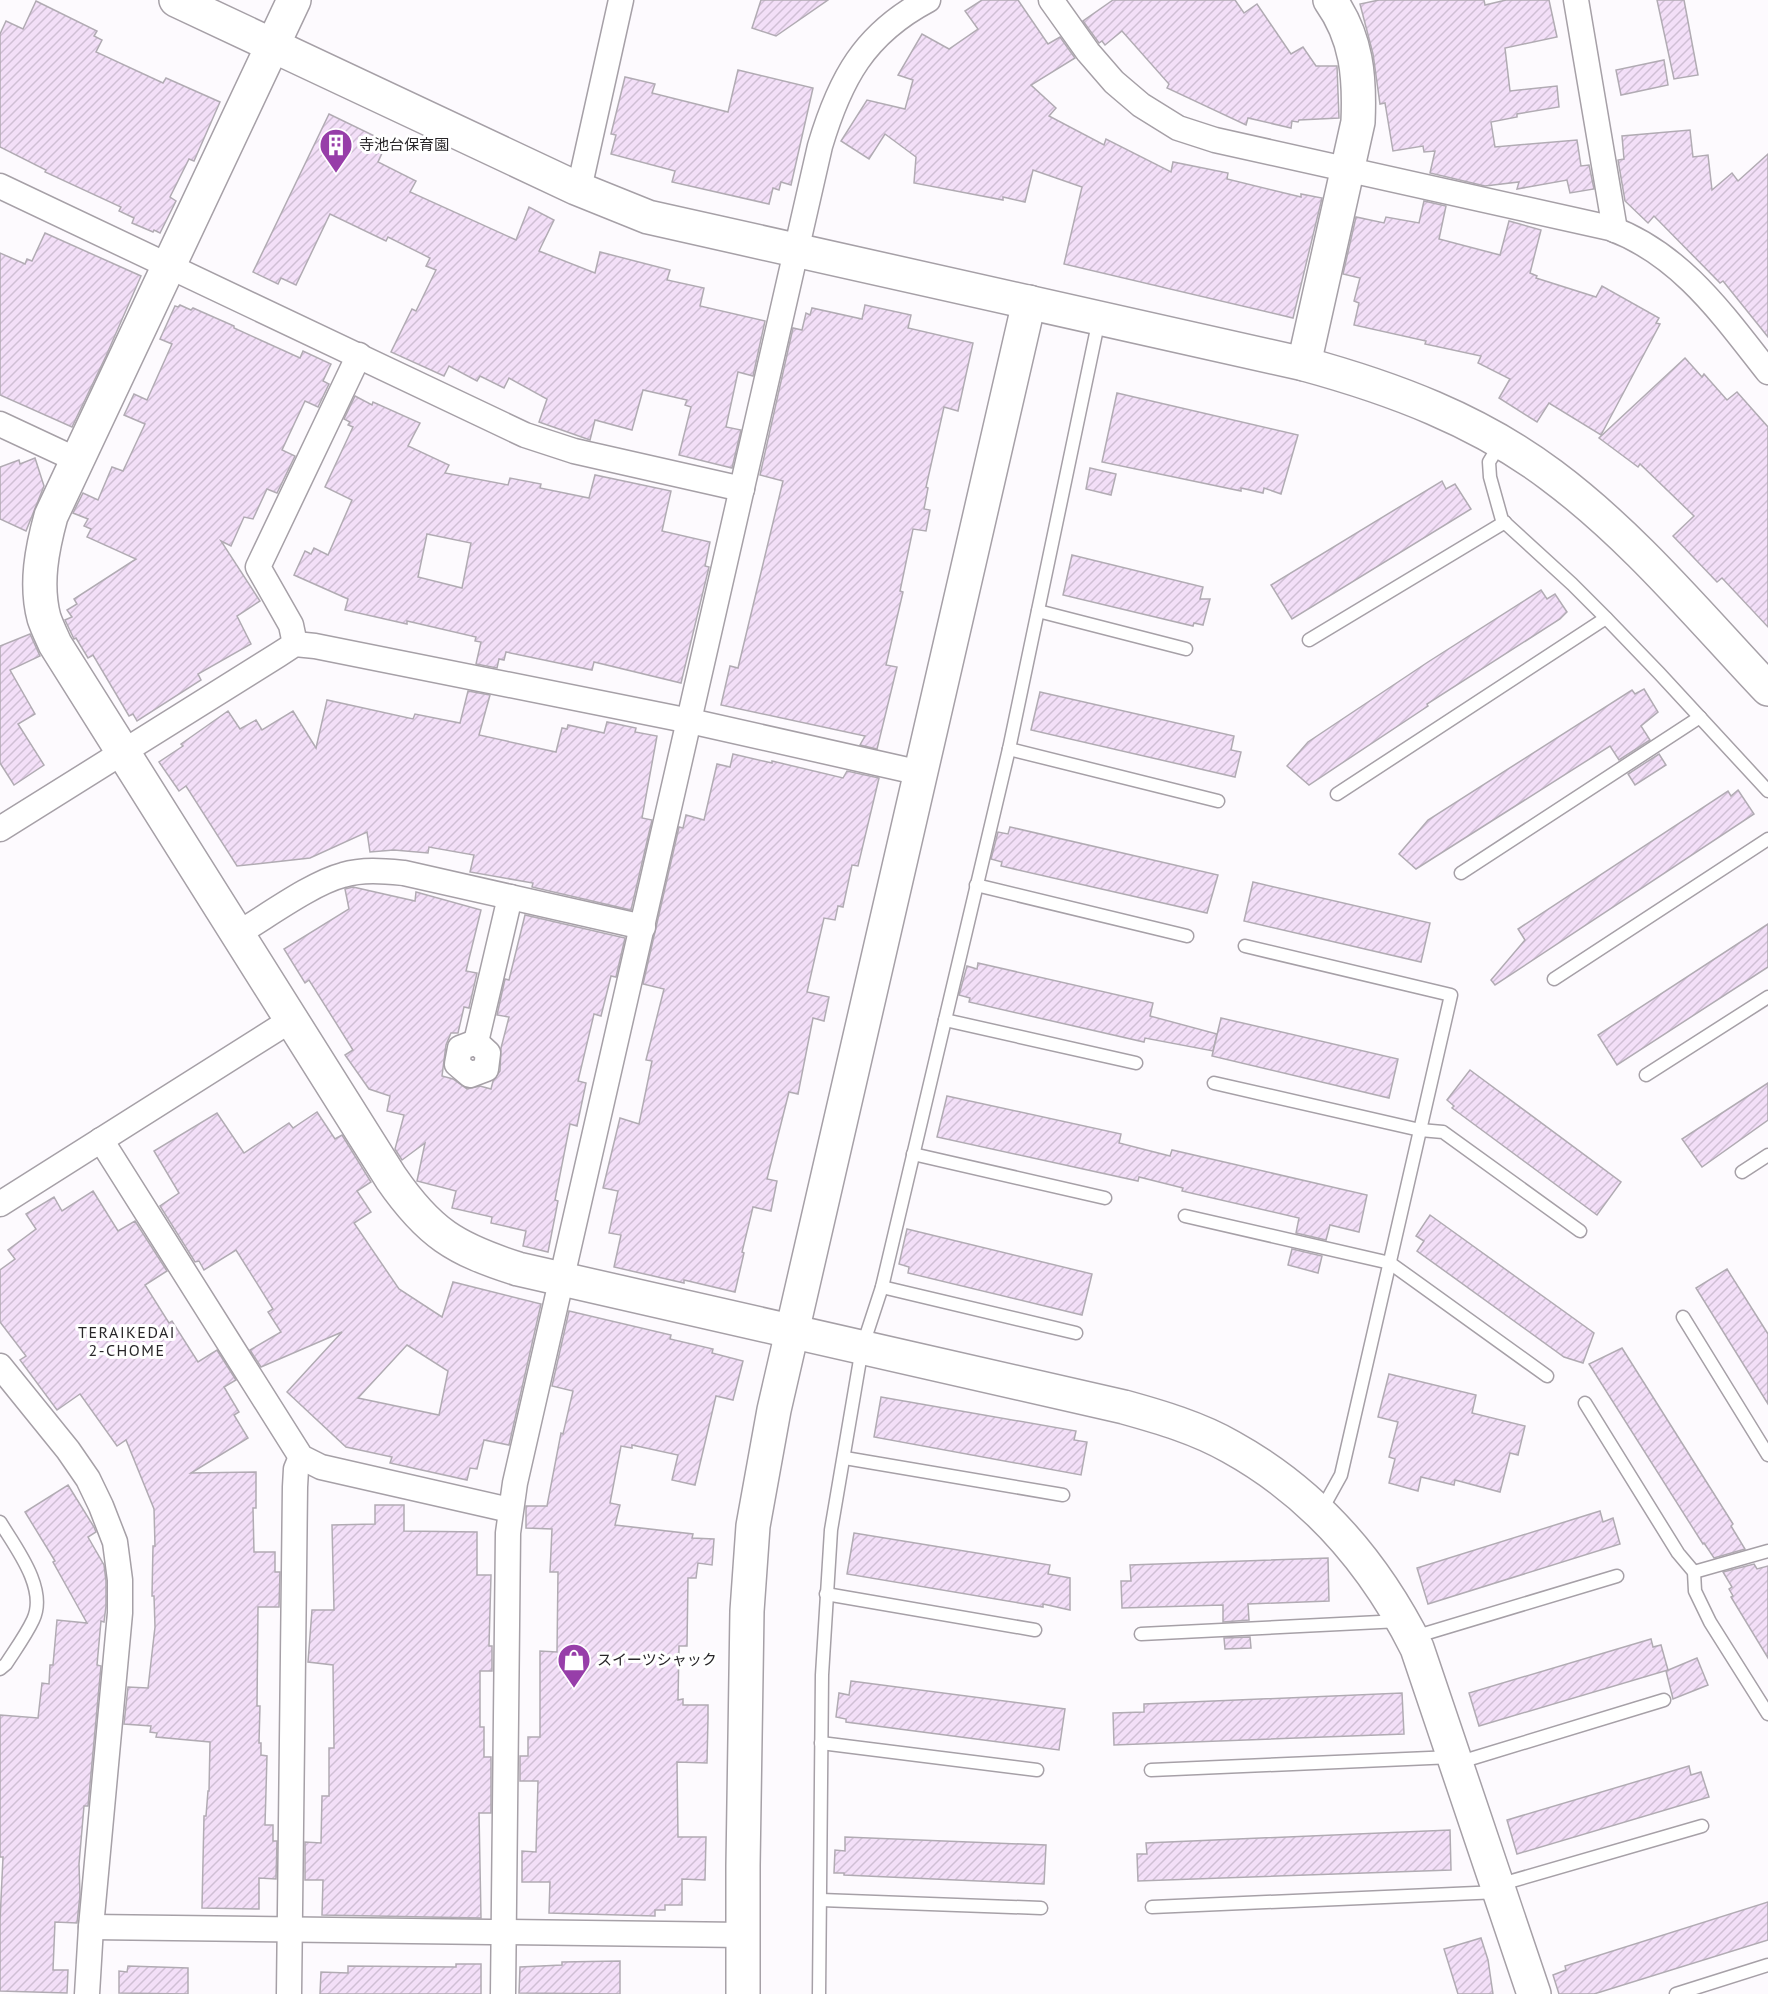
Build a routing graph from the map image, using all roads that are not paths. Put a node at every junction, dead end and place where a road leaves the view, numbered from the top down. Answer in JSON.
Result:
{"nodes":[{"id":1,"x":176,"y":0,"type":"edge"},
{"id":2,"x":294,"y":0,"type":"edge"},
{"id":3,"x":621,"y":0,"type":"edge"},
{"id":4,"x":928,"y":0,"type":"edge"},
{"id":5,"x":1051,"y":0,"type":"edge"},
{"id":6,"x":1329,"y":0,"type":"edge"},
{"id":7,"x":1576,"y":0,"type":"edge"},
{"id":8,"x":272,"y":46,"type":"junction"},
{"id":9,"x":1348,"y":169,"type":"junction"},
{"id":10,"x":0,"y":186,"type":"edge"},
{"id":11,"x":579,"y":189,"type":"junction"},
{"id":12,"x":1615,"y":230,"type":"junction"},
{"id":13,"x":797,"y":250,"type":"junction"},
{"id":14,"x":169,"y":266,"type":"junction"},
{"id":15,"x":1029,"y":302,"type":"junction"},
{"id":16,"x":1100,"y":318,"type":"junction"},
{"id":17,"x":359,"y":356,"type":"junction"},
{"id":18,"x":1304,"y":364,"type":"junction"},
{"id":19,"x":1768,"y":372,"type":"edge"},
{"id":20,"x":0,"y":424,"type":"edge"},
{"id":21,"x":1500,"y":443,"type":"junction"},
{"id":22,"x":77,"y":460,"type":"junction"},
{"id":23,"x":742,"y":489,"type":"junction"},
{"id":24,"x":1505,"y":522,"type":"junction"},
{"id":25,"x":1038,"y":611,"type":"junction"},
{"id":26,"x":1606,"y":618,"type":"junction"},
{"id":27,"x":1309,"y":640,"type":"dead end"},
{"id":28,"x":295,"y":644,"type":"junction"},
{"id":29,"x":1186,"y":649,"type":"dead end"},
{"id":30,"x":1768,"y":689,"type":"edge"},
{"id":31,"x":1700,"y":717,"type":"junction"},
{"id":32,"x":690,"y":721,"type":"junction"},
{"id":33,"x":1009,"y":748,"type":"junction"},
{"id":34,"x":123,"y":752,"type":"junction"},
{"id":35,"x":921,"y":773,"type":"junction"},
{"id":36,"x":1768,"y":791,"type":"edge"},
{"id":37,"x":1337,"y":795,"type":"dead end"},
{"id":38,"x":1218,"y":801,"type":"dead end"},
{"id":39,"x":0,"y":829,"type":"edge"},
{"id":40,"x":1768,"y":839,"type":"edge"},
{"id":41,"x":1461,"y":873,"type":"dead end"},
{"id":42,"x":976,"y":885,"type":"junction"},
{"id":43,"x":510,"y":897,"type":"junction"},
{"id":44,"x":643,"y":927,"type":"junction"},
{"id":45,"x":237,"y":934,"type":"junction"},
{"id":46,"x":1187,"y":936,"type":"dead end"},
{"id":47,"x":1245,"y":946,"type":"dead end"},
{"id":48,"x":1554,"y":979,"type":"dead end"},
{"id":49,"x":1768,"y":996,"type":"edge"},
{"id":50,"x":291,"y":1020,"type":"junction"},
{"id":51,"x":945,"y":1020,"type":"junction"},
{"id":52,"x":476,"y":1042,"type":"dead end"},
{"id":53,"x":1136,"y":1063,"type":"dead end"},
{"id":54,"x":1646,"y":1075,"type":"dead end"},
{"id":55,"x":1214,"y":1083,"type":"dead end"},
{"id":56,"x":1420,"y":1130,"type":"junction"},
{"id":57,"x":101,"y":1140,"type":"junction"},
{"id":58,"x":913,"y":1154,"type":"junction"},
{"id":59,"x":1768,"y":1155,"type":"edge"},
{"id":60,"x":1742,"y":1172,"type":"dead end"},
{"id":61,"x":1105,"y":1198,"type":"dead end"},
{"id":62,"x":0,"y":1204,"type":"edge"},
{"id":63,"x":1185,"y":1216,"type":"dead end"},
{"id":64,"x":1581,"y":1231,"type":"dead end"},
{"id":65,"x":1390,"y":1263,"type":"junction"},
{"id":66,"x":562,"y":1279,"type":"junction"},
{"id":67,"x":882,"y":1287,"type":"junction"},
{"id":68,"x":1683,"y":1317,"type":"dead end"},
{"id":69,"x":792,"y":1332,"type":"junction"},
{"id":70,"x":1076,"y":1333,"type":"dead end"},
{"id":71,"x":862,"y":1348,"type":"junction"},
{"id":72,"x":1547,"y":1376,"type":"dead end"},
{"id":73,"x":5,"y":1382,"type":"edge"},
{"id":74,"x":1585,"y":1404,"type":"dead end"},
{"id":75,"x":1768,"y":1455,"type":"edge"},
{"id":76,"x":302,"y":1456,"type":"junction"},
{"id":77,"x":845,"y":1458,"type":"junction"},
{"id":78,"x":1063,"y":1495,"type":"dead end"},
{"id":79,"x":510,"y":1510,"type":"junction"},
{"id":80,"x":1320,"y":1513,"type":"junction"},
{"id":81,"x":0,"y":1522,"type":"edge"},
{"id":82,"x":1768,"y":1551,"type":"edge"},
{"id":83,"x":1694,"y":1572,"type":"junction"},
{"id":84,"x":1617,"y":1576,"type":"dead end"},
{"id":85,"x":826,"y":1594,"type":"junction"},
{"id":86,"x":1408,"y":1629,"type":"junction"},
{"id":87,"x":1035,"y":1630,"type":"dead end"},
{"id":88,"x":1141,"y":1634,"type":"dead end"},
{"id":89,"x":0,"y":1669,"type":"edge"},
{"id":90,"x":1665,"y":1700,"type":"dead end"},
{"id":91,"x":1768,"y":1714,"type":"edge"},
{"id":92,"x":821,"y":1743,"type":"junction"},
{"id":93,"x":1456,"y":1760,"type":"junction"},
{"id":94,"x":1037,"y":1770,"type":"dead end"},
{"id":95,"x":1151,"y":1770,"type":"dead end"},
{"id":96,"x":1702,"y":1826,"type":"dead end"},
{"id":97,"x":1499,"y":1889,"type":"junction"},
{"id":98,"x":821,"y":1900,"type":"junction"},
{"id":99,"x":1152,"y":1907,"type":"dead end"},
{"id":100,"x":1041,"y":1908,"type":"dead end"},
{"id":101,"x":91,"y":1926,"type":"junction"},
{"id":102,"x":290,"y":1929,"type":"junction"},
{"id":103,"x":504,"y":1932,"type":"junction"},
{"id":104,"x":743,"y":1935,"type":"junction"},
{"id":105,"x":1768,"y":1965,"type":"edge"},
{"id":106,"x":87,"y":1994,"type":"edge"},
{"id":107,"x":289,"y":1994,"type":"edge"},
{"id":108,"x":503,"y":1994,"type":"edge"},
{"id":109,"x":743,"y":1994,"type":"edge"},
{"id":110,"x":819,"y":1994,"type":"edge"},
{"id":111,"x":1534,"y":1994,"type":"edge"},
{"id":112,"x":1676,"y":1994,"type":"edge"}],
"edges":[{"from":1,"to":8,"type":"street"},
{"from":2,"to":8,"type":"street"},
{"from":3,"to":11,"type":"street"},
{"from":4,"to":13,"type":"street"},
{"from":5,"to":9,"type":"street"},
{"from":6,"to":9,"type":"street"},
{"from":7,"to":12,"type":"street"},
{"from":8,"to":11,"type":"street"},
{"from":8,"to":14,"type":"street"},
{"from":9,"to":12,"type":"street"},
{"from":9,"to":18,"type":"street"},
{"from":10,"to":14,"type":"street"},
{"from":11,"to":13,"type":"street"},
{"from":12,"to":19,"type":"street"},
{"from":13,"to":15,"type":"street"},
{"from":13,"to":23,"type":"street"},
{"from":14,"to":17,"type":"street"},
{"from":14,"to":22,"type":"street"},
{"from":15,"to":16,"type":"street"},
{"from":15,"to":35,"type":"street"},
{"from":16,"to":18,"type":"street"},
{"from":16,"to":25,"type":"lane"},
{"from":17,"to":23,"type":"street"},
{"from":17,"to":28,"type":"street"},
{"from":18,"to":21,"type":"street"},
{"from":20,"to":22,"type":"street"},
{"from":21,"to":24,"type":"lane"},
{"from":21,"to":30,"type":"street"},
{"from":22,"to":34,"type":"street"},
{"from":23,"to":32,"type":"street"},
{"from":24,"to":26,"type":"lane"},
{"from":24,"to":27,"type":"lane"},
{"from":25,"to":29,"type":"lane"},
{"from":25,"to":33,"type":"lane"},
{"from":26,"to":31,"type":"lane"},
{"from":26,"to":37,"type":"lane"},
{"from":28,"to":32,"type":"street"},
{"from":28,"to":34,"type":"street"},
{"from":31,"to":36,"type":"lane"},
{"from":31,"to":41,"type":"lane"},
{"from":32,"to":35,"type":"street"},
{"from":32,"to":44,"type":"street"},
{"from":33,"to":38,"type":"lane"},
{"from":33,"to":42,"type":"lane"},
{"from":34,"to":39,"type":"street"},
{"from":34,"to":45,"type":"street"},
{"from":35,"to":69,"type":"street"},
{"from":40,"to":48,"type":"lane"},
{"from":42,"to":46,"type":"lane"},
{"from":42,"to":51,"type":"lane"},
{"from":43,"to":44,"type":"street"},
{"from":43,"to":45,"type":"street"},
{"from":43,"to":52,"type":"street"},
{"from":44,"to":66,"type":"street"},
{"from":45,"to":50,"type":"street"},
{"from":47,"to":56,"type":"lane"},
{"from":49,"to":54,"type":"lane"},
{"from":50,"to":57,"type":"street"},
{"from":50,"to":66,"type":"street"},
{"from":51,"to":53,"type":"lane"},
{"from":51,"to":58,"type":"lane"},
{"from":55,"to":56,"type":"lane"},
{"from":56,"to":64,"type":"lane"},
{"from":56,"to":65,"type":"lane"},
{"from":57,"to":62,"type":"street"},
{"from":57,"to":76,"type":"street"},
{"from":58,"to":61,"type":"lane"},
{"from":58,"to":67,"type":"lane"},
{"from":59,"to":60,"type":"lane"},
{"from":63,"to":65,"type":"lane"},
{"from":65,"to":72,"type":"lane"},
{"from":65,"to":80,"type":"lane"},
{"from":66,"to":69,"type":"street"},
{"from":66,"to":79,"type":"street"},
{"from":67,"to":70,"type":"lane"},
{"from":67,"to":71,"type":"lane"},
{"from":68,"to":75,"type":"lane"},
{"from":69,"to":71,"type":"street"},
{"from":69,"to":104,"type":"street"},
{"from":71,"to":77,"type":"lane"},
{"from":71,"to":80,"type":"street"},
{"from":73,"to":101,"type":"street"},
{"from":74,"to":83,"type":"lane"},
{"from":76,"to":79,"type":"street"},
{"from":76,"to":102,"type":"street"},
{"from":77,"to":78,"type":"lane"},
{"from":77,"to":85,"type":"lane"},
{"from":79,"to":103,"type":"street"},
{"from":80,"to":86,"type":"street"},
{"from":81,"to":89,"type":"lane"},
{"from":82,"to":83,"type":"lane"},
{"from":83,"to":91,"type":"lane"},
{"from":84,"to":86,"type":"lane"},
{"from":85,"to":87,"type":"lane"},
{"from":85,"to":92,"type":"lane"},
{"from":86,"to":88,"type":"lane"},
{"from":86,"to":93,"type":"street"},
{"from":90,"to":93,"type":"lane"},
{"from":92,"to":94,"type":"lane"},
{"from":92,"to":98,"type":"lane"},
{"from":93,"to":95,"type":"lane"},
{"from":93,"to":97,"type":"street"},
{"from":96,"to":97,"type":"lane"},
{"from":97,"to":99,"type":"lane"},
{"from":97,"to":111,"type":"street"},
{"from":98,"to":100,"type":"lane"},
{"from":98,"to":110,"type":"lane"},
{"from":101,"to":102,"type":"street"},
{"from":101,"to":106,"type":"street"},
{"from":102,"to":103,"type":"street"},
{"from":102,"to":107,"type":"street"},
{"from":103,"to":104,"type":"street"},
{"from":103,"to":108,"type":"street"},
{"from":104,"to":109,"type":"street"},
{"from":105,"to":112,"type":"lane"}]}
